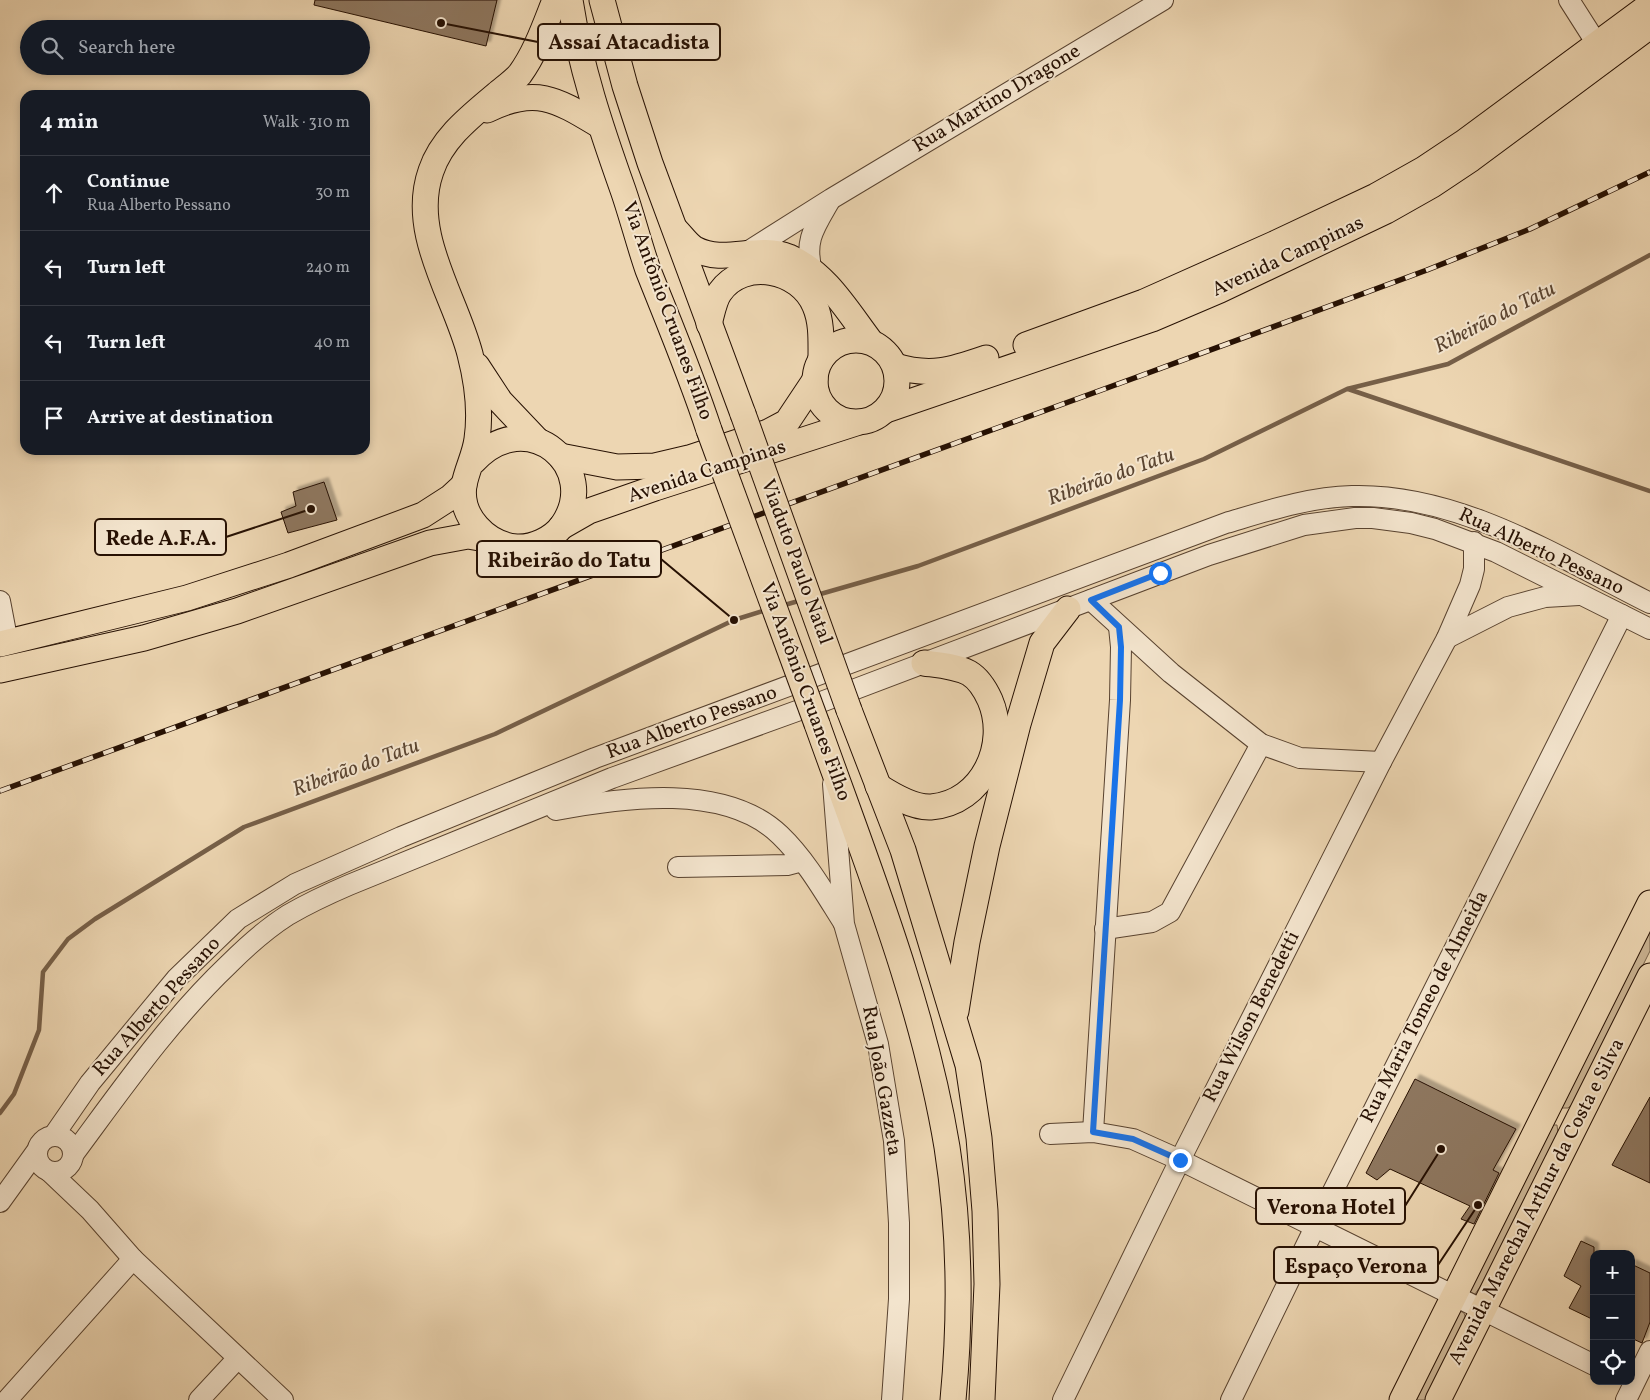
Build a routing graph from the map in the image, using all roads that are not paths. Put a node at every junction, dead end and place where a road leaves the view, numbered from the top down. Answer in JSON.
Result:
{"nodes":[{"id":1,"x":555,"y":0,"type":"edge"},
{"id":2,"x":570,"y":0,"type":"edge"},
{"id":3,"x":602,"y":0,"type":"edge"},
{"id":4,"x":1163,"y":0,"type":"edge"},
{"id":5,"x":1569,"y":0,"type":"edge"},
{"id":6,"x":1650,"y":5,"type":"edge"},
{"id":7,"x":1650,"y":26,"type":"edge"},
{"id":8,"x":1602,"y":51,"type":"junction"},
{"id":9,"x":467,"y":120,"type":"junction"},
{"id":10,"x":599,"y":125,"type":"junction"},
{"id":11,"x":831,"y":199,"type":"junction"},
{"id":12,"x":674,"y":228,"type":"junction"},
{"id":13,"x":744,"y":254,"type":"junction"},
{"id":14,"x":812,"y":272,"type":"junction"},
{"id":15,"x":709,"y":324,"type":"junction"},
{"id":16,"x":1100,"y":329,"type":"junction"},
{"id":17,"x":871,"y":342,"type":"junction"},
{"id":18,"x":470,"y":353,"type":"junction"},
{"id":19,"x":895,"y":366,"type":"junction"},
{"id":20,"x":818,"y":369,"type":"junction"},
{"id":21,"x":886,"y":410,"type":"junction"},
{"id":22,"x":743,"y":414,"type":"joint"},
{"id":23,"x":856,"y":423,"type":"junction"},
{"id":24,"x":537,"y":440,"type":"junction"},
{"id":25,"x":560,"y":456,"type":"junction"},
{"id":26,"x":473,"y":462,"type":"junction"},
{"id":27,"x":464,"y":485,"type":"junction"},
{"id":28,"x":561,"y":527,"type":"junction"},
{"id":29,"x":491,"y":540,"type":"junction"},
{"id":30,"x":1474,"y":542,"type":"junction"},
{"id":31,"x":1581,"y":595,"type":"junction"},
{"id":32,"x":1091,"y":600,"type":"junction"},
{"id":33,"x":0,"y":601,"type":"edge"},
{"id":34,"x":1650,"y":602,"type":"edge"},
{"id":35,"x":1068,"y":609,"type":"junction"},
{"id":36,"x":1622,"y":615,"type":"junction"},
{"id":37,"x":1119,"y":627,"type":"junction"},
{"id":38,"x":1650,"y":629,"type":"edge"},
{"id":39,"x":1447,"y":638,"type":"junction"},
{"id":40,"x":4,"y":644,"type":"edge"},
{"id":41,"x":1149,"y":654,"type":"junction"},
{"id":42,"x":924,"y":663,"type":"junction"},
{"id":43,"x":0,"y":670,"type":"edge"},
{"id":44,"x":1120,"y":700,"type":"junction"},
{"id":45,"x":849,"y":710,"type":"joint"},
{"id":46,"x":1261,"y":744,"type":"junction"},
{"id":47,"x":1381,"y":762,"type":"junction"},
{"id":48,"x":832,"y":766,"type":"junction"},
{"id":49,"x":878,"y":786,"type":"junction"},
{"id":50,"x":516,"y":817,"type":"junction"},
{"id":51,"x":802,"y":861,"type":"junction"},
{"id":52,"x":678,"y":867,"type":"dead end"},
{"id":53,"x":1650,"y":903,"type":"edge"},
{"id":54,"x":844,"y":924,"type":"junction"},
{"id":55,"x":1104,"y":929,"type":"junction"},
{"id":56,"x":1650,"y":976,"type":"edge"},
{"id":57,"x":955,"y":1018,"type":"junction"},
{"id":58,"x":1093,"y":1132,"type":"junction"},
{"id":59,"x":1050,"y":1134,"type":"dead end"},
{"id":60,"x":54,"y":1135,"type":"junction"},
{"id":61,"x":36,"y":1152,"type":"junction"},
{"id":62,"x":72,"y":1159,"type":"junction"},
{"id":63,"x":1180,"y":1160,"type":"junction"},
{"id":64,"x":48,"y":1171,"type":"junction"},
{"id":65,"x":0,"y":1203,"type":"edge"},
{"id":66,"x":90,"y":1210,"type":"junction"},
{"id":67,"x":1315,"y":1227,"type":"junction"},
{"id":68,"x":133,"y":1259,"type":"junction"},
{"id":69,"x":1454,"y":1296,"type":"junction"},
{"id":70,"x":1483,"y":1310,"type":"junction"},
{"id":71,"x":1650,"y":1351,"type":"edge"},
{"id":72,"x":238,"y":1358,"type":"junction"},
{"id":73,"x":1590,"y":1363,"type":"edge"},
{"id":74,"x":1634,"y":1390,"type":"edge"},
{"id":75,"x":7,"y":1400,"type":"edge"},
{"id":76,"x":199,"y":1400,"type":"edge"},
{"id":77,"x":283,"y":1400,"type":"edge"},
{"id":78,"x":892,"y":1400,"type":"edge"},
{"id":79,"x":953,"y":1400,"type":"edge"},
{"id":80,"x":982,"y":1400,"type":"edge"},
{"id":81,"x":1063,"y":1400,"type":"edge"},
{"id":82,"x":1231,"y":1400,"type":"edge"},
{"id":83,"x":1402,"y":1400,"type":"edge"},
{"id":84,"x":1438,"y":1400,"type":"edge"}],
"edges":[{"from":1,"to":9,"type":"main road"},
{"from":2,"to":10,"type":"main road","name":"Via Antônio Cruanes Filho"},
{"from":3,"to":12,"type":"main road","name":"Via Antônio Cruanes Filho"},
{"from":4,"to":11,"type":"street","name":"Rua Martino Dragone"},
{"from":5,"to":8,"type":"street"},
{"from":6,"to":8,"type":"main road","name":"Avenida Campinas"},
{"from":7,"to":8,"type":"main road","name":"Avenida Campinas"},
{"from":8,"to":16,"type":"main road","name":"Avenida Campinas"},
{"from":9,"to":10,"type":"main road"},
{"from":9,"to":18,"type":"main road"},
{"from":10,"to":48,"type":"main road","name":"Via Antônio Cruanes Filho","bridge":true},
{"from":11,"to":13,"type":"street","name":"Rua Martino Dragone"},
{"from":11,"to":14,"type":"street","name":"Rua Martino Dragone"},
{"from":12,"to":13,"type":"main road","name":"Rua Martino Dragone"},
{"from":12,"to":15,"type":"main road","name":"Via Antônio Cruanes Filho"},
{"from":13,"to":14,"type":"main road","name":"Rua Martino Dragone"},
{"from":14,"to":17,"type":"main road","name":"Rua Martino Dragone"},
{"from":15,"to":20,"type":"main road"},
{"from":15,"to":22,"type":"main road","name":"Via Antônio Cruanes Filho"},
{"from":16,"to":19,"type":"main road","name":"Avenida Campinas"},
{"from":16,"to":21,"type":"main road","name":"Avenida Campinas"},
{"from":17,"to":19,"type":"main road"},
{"from":17,"to":20,"type":"main road"},
{"from":18,"to":24,"type":"main road"},
{"from":18,"to":26,"type":"main road"},
{"from":19,"to":21,"type":"main road"},
{"from":20,"to":23,"type":"main road"},
{"from":20,"to":25,"type":"main road","name":"Avenida Campinas"},
{"from":21,"to":23,"type":"main road"},
{"from":22,"to":45,"type":"main road","name":"Viaduto Paulo Natal","bridge":true},
{"from":23,"to":28,"type":"main road","name":"Avenida Campinas"},
{"from":24,"to":25,"type":"main road"},
{"from":24,"to":26,"type":"main road"},
{"from":25,"to":28,"type":"main road"},
{"from":26,"to":27,"type":"main road"},
{"from":27,"to":29,"type":"main road"},
{"from":27,"to":40,"type":"main road"},
{"from":28,"to":29,"type":"main road"},
{"from":29,"to":43,"type":"main road"},
{"from":30,"to":31,"type":"street","name":"Rua Alberto Pessano"},
{"from":30,"to":32,"type":"street","name":"Rua Alberto Pessano"},
{"from":30,"to":39,"type":"street","name":"Rua Wilson Benedetti"},
{"from":31,"to":36,"type":"street","name":"Rua Alberto Pessano"},
{"from":31,"to":39,"type":"street"},
{"from":32,"to":35,"type":"street","name":"Rua Alberto Pessano"},
{"from":32,"to":37,"type":"street"},
{"from":33,"to":40,"type":"street"},
{"from":34,"to":60,"type":"street","name":"Rua Alberto Pessano"},
{"from":35,"to":42,"type":"street","name":"Rua Alberto Pessano"},
{"from":35,"to":57,"type":"main road"},
{"from":36,"to":38,"type":"street","name":"Rua Alberto Pessano"},
{"from":36,"to":67,"type":"street","name":"Rua Maria Tomeo de Almeida"},
{"from":37,"to":41,"type":"street"},
{"from":37,"to":44,"type":"street"},
{"from":39,"to":47,"type":"street","name":"Rua Wilson Benedetti"},
{"from":41,"to":44,"type":"street"},
{"from":41,"to":46,"type":"street"},
{"from":42,"to":49,"type":"main road"},
{"from":42,"to":50,"type":"street","name":"Rua Alberto Pessano"},
{"from":44,"to":55,"type":"street"},
{"from":45,"to":49,"type":"main road","name":"Via Antônio Cruanes Filho"},
{"from":46,"to":47,"type":"street"},
{"from":46,"to":55,"type":"street"},
{"from":47,"to":63,"type":"street","name":"Rua Wilson Benedetti"},
{"from":48,"to":54,"type":"street","name":"Rua João Gazzeta"},
{"from":48,"to":79,"type":"main road","name":"Via Antônio Cruanes Filho"},
{"from":49,"to":57,"type":"main road","name":"Via Antônio Cruanes Filho"},
{"from":50,"to":51,"type":"street"},
{"from":50,"to":62,"type":"street","name":"Rua Alberto Pessano"},
{"from":51,"to":52,"type":"street"},
{"from":51,"to":54,"type":"street"},
{"from":53,"to":69,"type":"main road","name":"Avenida Marechal Arthur da Costa e Silva"},
{"from":54,"to":78,"type":"street","name":"Rua João Gazzeta"},
{"from":55,"to":58,"type":"street"},
{"from":56,"to":70,"type":"main road","name":"Avenida Marechal Arthur da Costa e Silva"},
{"from":57,"to":80,"type":"main road","name":"Via Antônio Cruanes Filho"},
{"from":58,"to":59,"type":"street"},
{"from":58,"to":63,"type":"street"},
{"from":60,"to":61,"type":"street"},
{"from":60,"to":62,"type":"street"},
{"from":61,"to":64,"type":"street"},
{"from":61,"to":65,"type":"street"},
{"from":62,"to":64,"type":"street"},
{"from":62,"to":66,"type":"street"},
{"from":63,"to":67,"type":"street"},
{"from":63,"to":81,"type":"street","name":"Rua Wilson Benedetti"},
{"from":64,"to":65,"type":"street"},
{"from":64,"to":66,"type":"street"},
{"from":66,"to":68,"type":"street"},
{"from":67,"to":69,"type":"street"},
{"from":67,"to":82,"type":"street","name":"Rua Maria Tomeo de Almeida"},
{"from":68,"to":72,"type":"street"},
{"from":68,"to":75,"type":"street"},
{"from":69,"to":70,"type":"street"},
{"from":69,"to":83,"type":"main road","name":"Avenida Marechal Arthur da Costa e Silva"},
{"from":70,"to":73,"type":"street"},
{"from":70,"to":84,"type":"main road","name":"Avenida Marechal Arthur da Costa e Silva"},
{"from":71,"to":74,"type":"street"},
{"from":72,"to":76,"type":"street"},
{"from":72,"to":77,"type":"street"}]}
